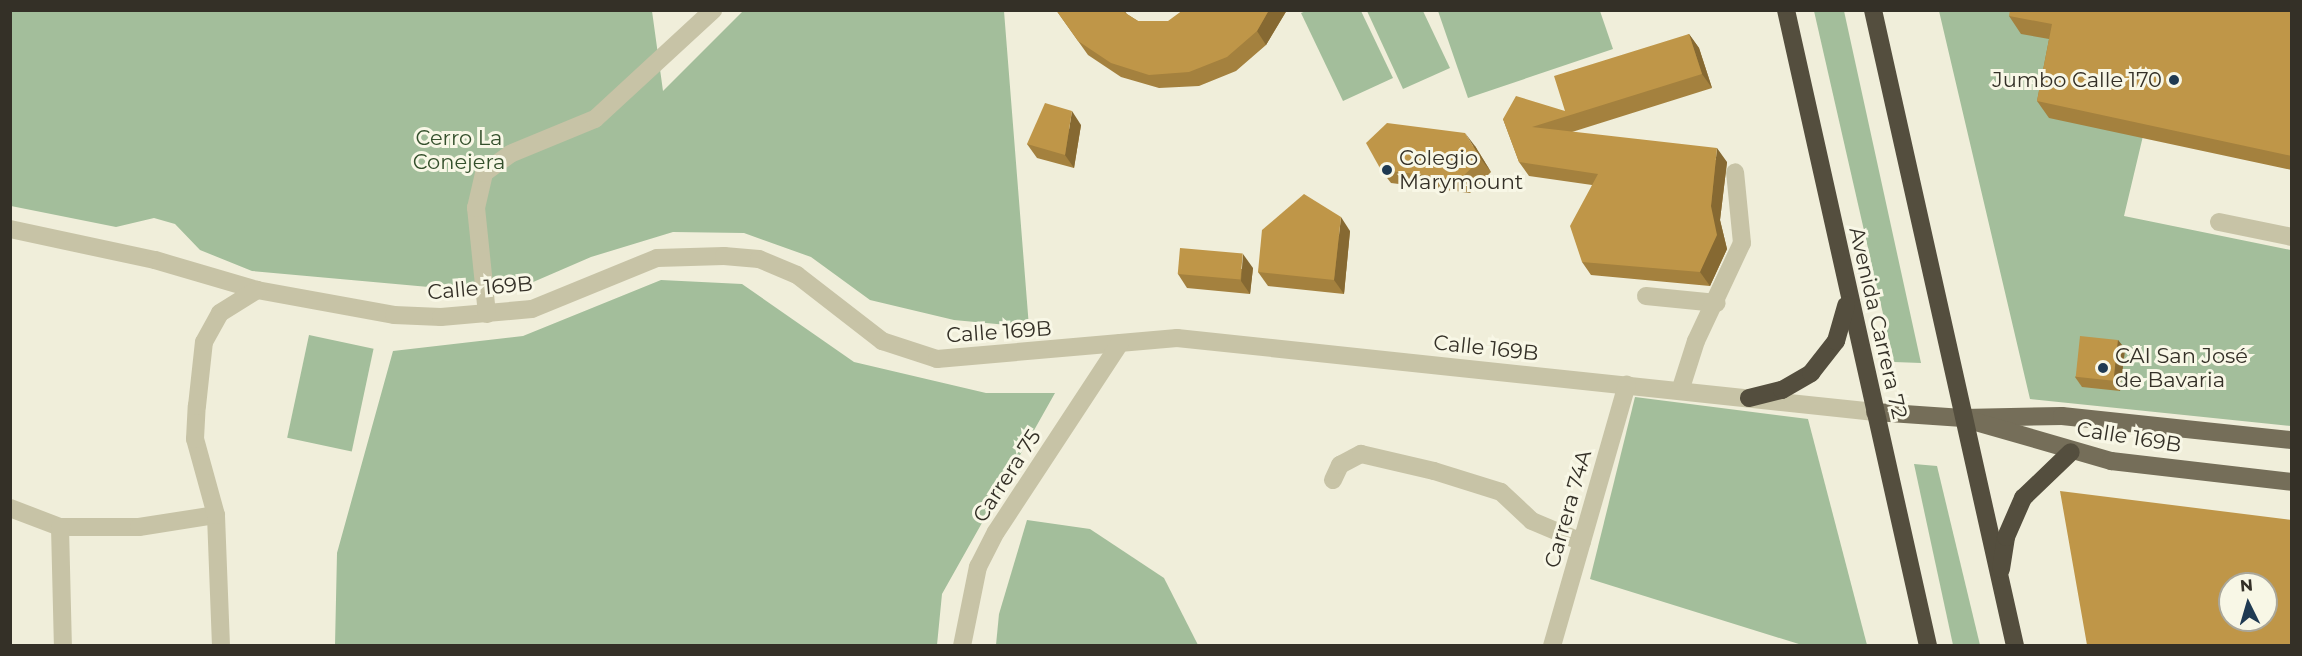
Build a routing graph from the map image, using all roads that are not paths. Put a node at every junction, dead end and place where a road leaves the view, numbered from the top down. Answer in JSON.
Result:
{"nodes":[{"id":1,"x":713,"y":10,"type":"edge"},
{"id":2,"x":1786,"y":10,"type":"edge"},
{"id":3,"x":1873,"y":10,"type":"edge"},
{"id":4,"x":1735,"y":172,"type":"dead end"},
{"id":5,"x":2219,"y":222,"type":"dead end"},
{"id":6,"x":10,"y":229,"type":"edge"},
{"id":7,"x":2292,"y":237,"type":"edge"},
{"id":8,"x":257,"y":290,"type":"junction"},
{"id":9,"x":1847,"y":294,"type":"junction"},
{"id":10,"x":1646,"y":296,"type":"dead end"},
{"id":11,"x":1717,"y":303,"type":"junction"},
{"id":12,"x":487,"y":314,"type":"junction"},
{"id":13,"x":1120,"y":343,"type":"junction"},
{"id":14,"x":1628,"y":385,"type":"junction"},
{"id":15,"x":1680,"y":391,"type":"junction"},
{"id":16,"x":1749,"y":398,"type":"junction"},
{"id":17,"x":1875,"y":412,"type":"junction"},
{"id":18,"x":1963,"y":418,"type":"junction"},
{"id":19,"x":2292,"y":440,"type":"edge"},
{"id":20,"x":2071,"y":452,"type":"junction"},
{"id":21,"x":1333,"y":480,"type":"dead end"},
{"id":22,"x":2292,"y":482,"type":"edge"},
{"id":23,"x":10,"y":508,"type":"edge"},
{"id":24,"x":216,"y":515,"type":"junction"},
{"id":25,"x":60,"y":527,"type":"junction"},
{"id":26,"x":1582,"y":542,"type":"junction"},
{"id":27,"x":1999,"y":579,"type":"junction"},
{"id":28,"x":63,"y":645,"type":"edge"},
{"id":29,"x":221,"y":645,"type":"edge"},
{"id":30,"x":962,"y":645,"type":"edge"},
{"id":31,"x":1552,"y":645,"type":"edge"},
{"id":32,"x":1928,"y":645,"type":"edge"},
{"id":33,"x":2015,"y":645,"type":"edge"}],
"edges":[{"from":1,"to":12,"type":"street"},
{"from":2,"to":9,"type":"highway","name":"Avenida Carrera 72"},
{"from":3,"to":18,"type":"highway"},
{"from":4,"to":11,"type":"street"},
{"from":5,"to":7,"type":"street"},
{"from":6,"to":8,"type":"street","name":"Calle 169B"},
{"from":8,"to":12,"type":"street","name":"Calle 169B"},
{"from":8,"to":24,"type":"street"},
{"from":9,"to":16,"type":"highway"},
{"from":9,"to":17,"type":"highway","name":"Avenida Carrera 72"},
{"from":10,"to":11,"type":"street"},
{"from":11,"to":15,"type":"street"},
{"from":12,"to":13,"type":"street","name":"Calle 169B"},
{"from":13,"to":14,"type":"street","name":"Calle 169B"},
{"from":13,"to":30,"type":"street","name":"Carrera 75"},
{"from":14,"to":15,"type":"street","name":"Calle 169B"},
{"from":14,"to":26,"type":"street","name":"Carrera 74A"},
{"from":15,"to":16,"type":"street","name":"Calle 169B"},
{"from":16,"to":17,"type":"street","name":"Calle 169B"},
{"from":17,"to":18,"type":"main road","name":"Calle 169B"},
{"from":17,"to":32,"type":"highway","name":"Avenida Carrera 72"},
{"from":18,"to":19,"type":"main road","name":"Calle 169B"},
{"from":18,"to":20,"type":"main road","name":"Calle 169B"},
{"from":18,"to":27,"type":"highway"},
{"from":20,"to":22,"type":"main road","name":"Calle 169B"},
{"from":20,"to":27,"type":"highway"},
{"from":21,"to":26,"type":"street"},
{"from":23,"to":25,"type":"street"},
{"from":24,"to":25,"type":"street"},
{"from":24,"to":29,"type":"street"},
{"from":25,"to":28,"type":"street"},
{"from":26,"to":31,"type":"street","name":"Carrera 74A"},
{"from":27,"to":33,"type":"highway"}]}
